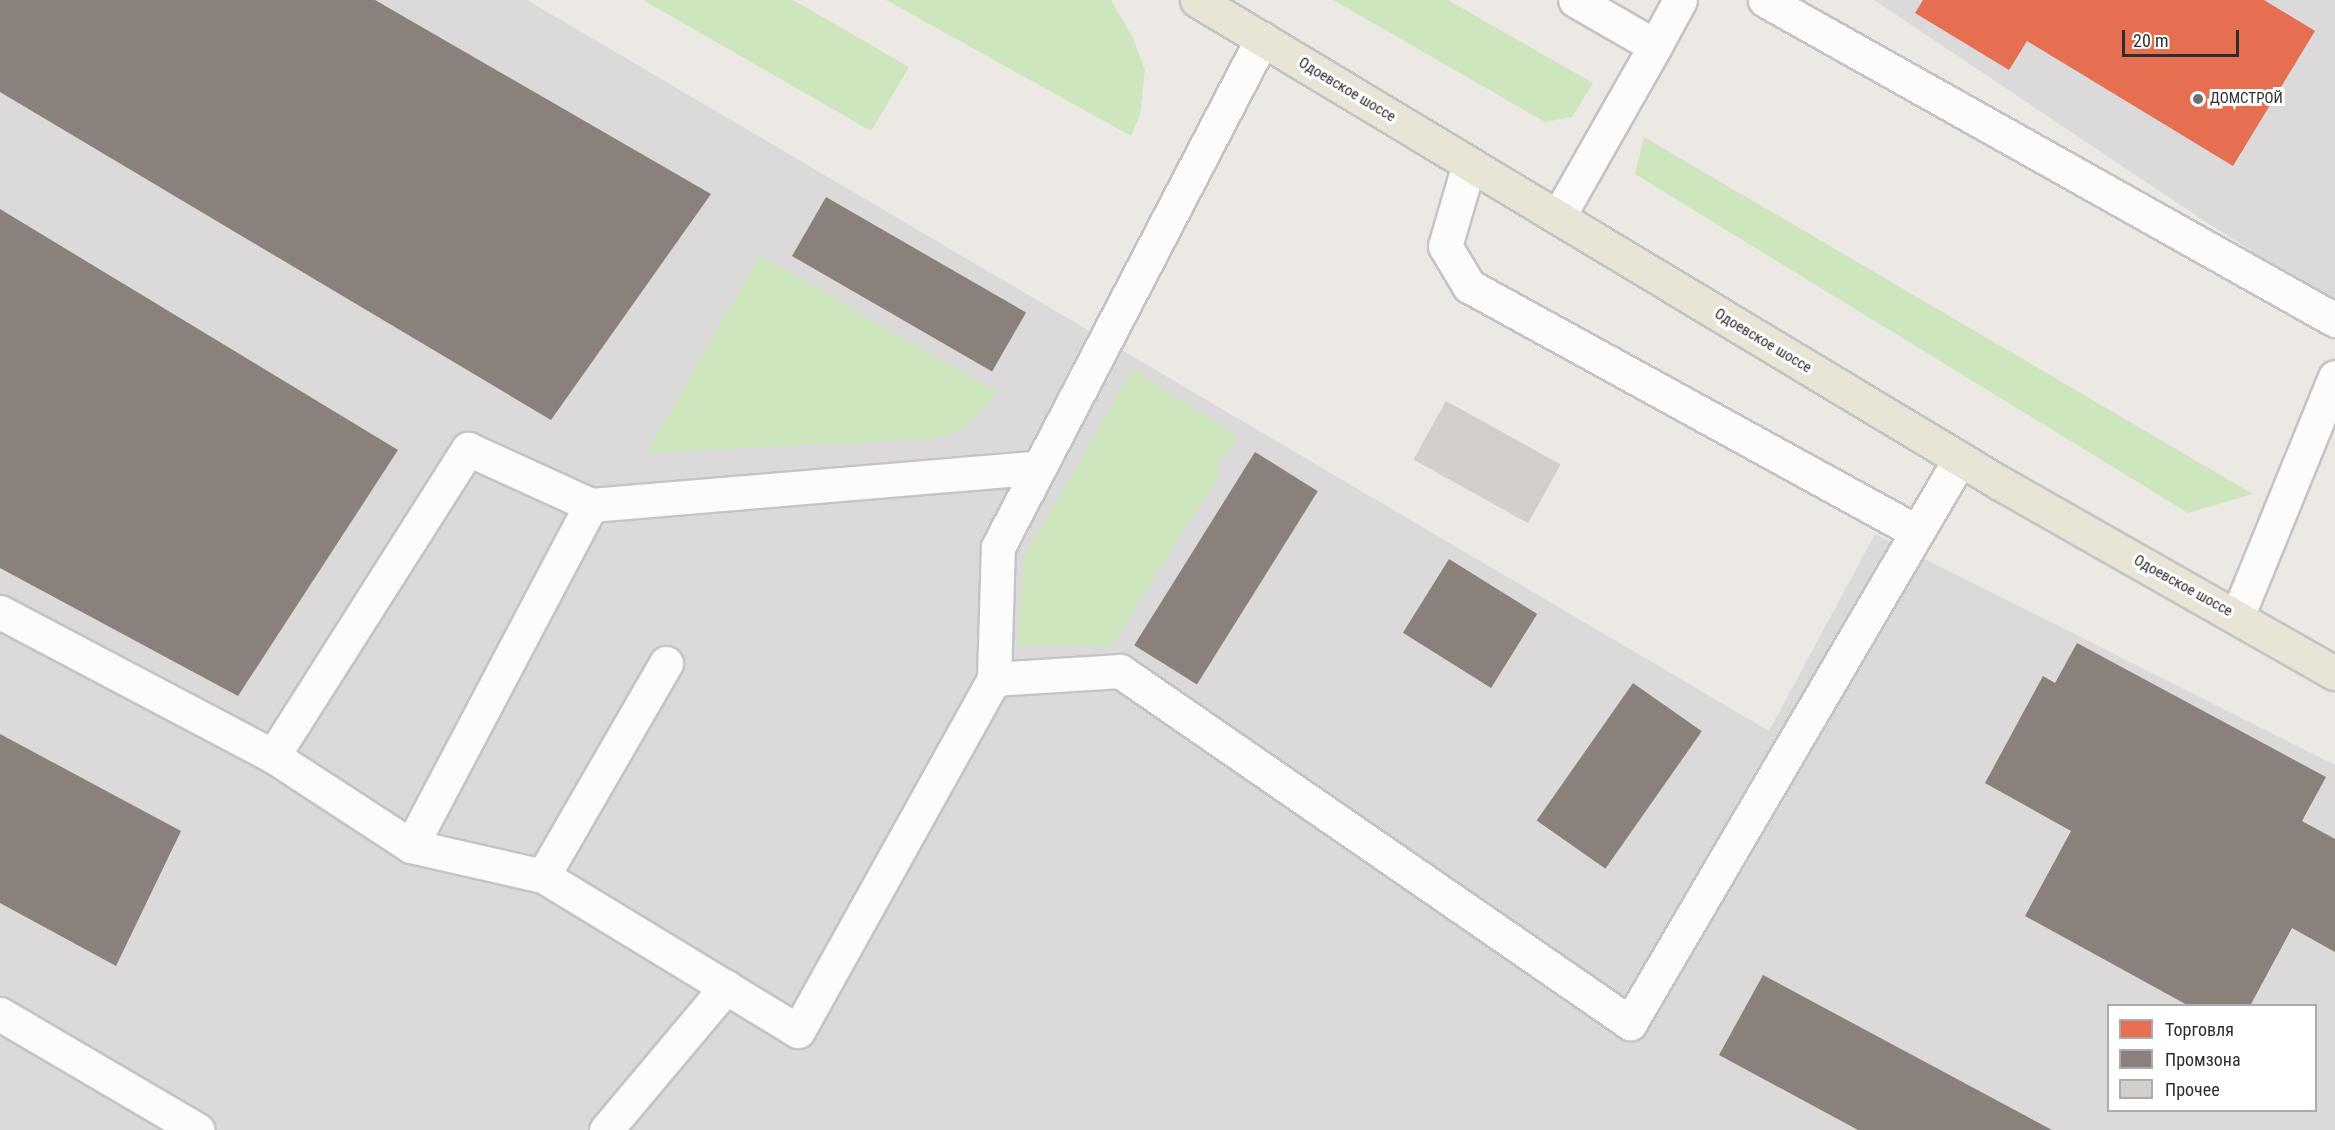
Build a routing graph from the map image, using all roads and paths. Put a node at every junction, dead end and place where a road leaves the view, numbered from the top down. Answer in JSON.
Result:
{"nodes":[{"id":1,"x":1197,"y":0,"type":"edge"},
{"id":2,"x":1575,"y":0,"type":"edge"},
{"id":3,"x":1680,"y":0,"type":"edge"},
{"id":4,"x":1765,"y":0,"type":"edge"},
{"id":5,"x":1262,"y":39,"type":"junction"},
{"id":6,"x":1655,"y":46,"type":"junction"},
{"id":7,"x":1469,"y":164,"type":"junction"},
{"id":8,"x":1558,"y":217,"type":"junction"},
{"id":9,"x":2335,"y":320,"type":"edge"},
{"id":10,"x":2335,"y":377,"type":"edge"},
{"id":11,"x":1960,"y":459,"type":"junction"},
{"id":12,"x":1039,"y":467,"type":"junction"},
{"id":13,"x":591,"y":505,"type":"junction"},
{"id":14,"x":1917,"y":532,"type":"junction"},
{"id":15,"x":0,"y":612,"type":"edge"},
{"id":16,"x":2237,"y":617,"type":"junction"},
{"id":17,"x":666,"y":663,"type":"dead end"},
{"id":18,"x":2335,"y":673,"type":"edge"},
{"id":19,"x":994,"y":679,"type":"junction"},
{"id":20,"x":273,"y":756,"type":"junction"},
{"id":21,"x":411,"y":846,"type":"junction"},
{"id":22,"x":543,"y":876,"type":"junction"},
{"id":23,"x":726,"y":987,"type":"junction"},
{"id":24,"x":0,"y":1014,"type":"edge"},
{"id":25,"x":198,"y":1130,"type":"edge"},
{"id":26,"x":606,"y":1130,"type":"edge"}],
"edges":[{"from":1,"to":5,"type":"main road","name":"Одоевское шоссе"},
{"from":2,"to":6,"type":"lane"},
{"from":3,"to":6,"type":"lane"},
{"from":4,"to":9,"type":"lane"},
{"from":5,"to":7,"type":"main road","name":"Одоевское шоссе"},
{"from":5,"to":12,"type":"lane"},
{"from":6,"to":8,"type":"lane"},
{"from":7,"to":8,"type":"main road","name":"Одоевское шоссе"},
{"from":7,"to":14,"type":"lane"},
{"from":8,"to":11,"type":"main road","name":"Одоевское шоссе"},
{"from":10,"to":16,"type":"lane"},
{"from":11,"to":14,"type":"lane"},
{"from":11,"to":16,"type":"main road","name":"Одоевское шоссе"},
{"from":12,"to":13,"type":"lane"},
{"from":12,"to":19,"type":"lane"},
{"from":13,"to":20,"type":"lane"},
{"from":13,"to":21,"type":"lane"},
{"from":14,"to":19,"type":"lane"},
{"from":15,"to":20,"type":"lane"},
{"from":16,"to":18,"type":"main road","name":"Одоевское шоссе"},
{"from":17,"to":22,"type":"lane"},
{"from":19,"to":23,"type":"lane"},
{"from":20,"to":21,"type":"lane"},
{"from":21,"to":22,"type":"lane"},
{"from":22,"to":23,"type":"lane"},
{"from":23,"to":26,"type":"lane"},
{"from":24,"to":25,"type":"lane"}]}
